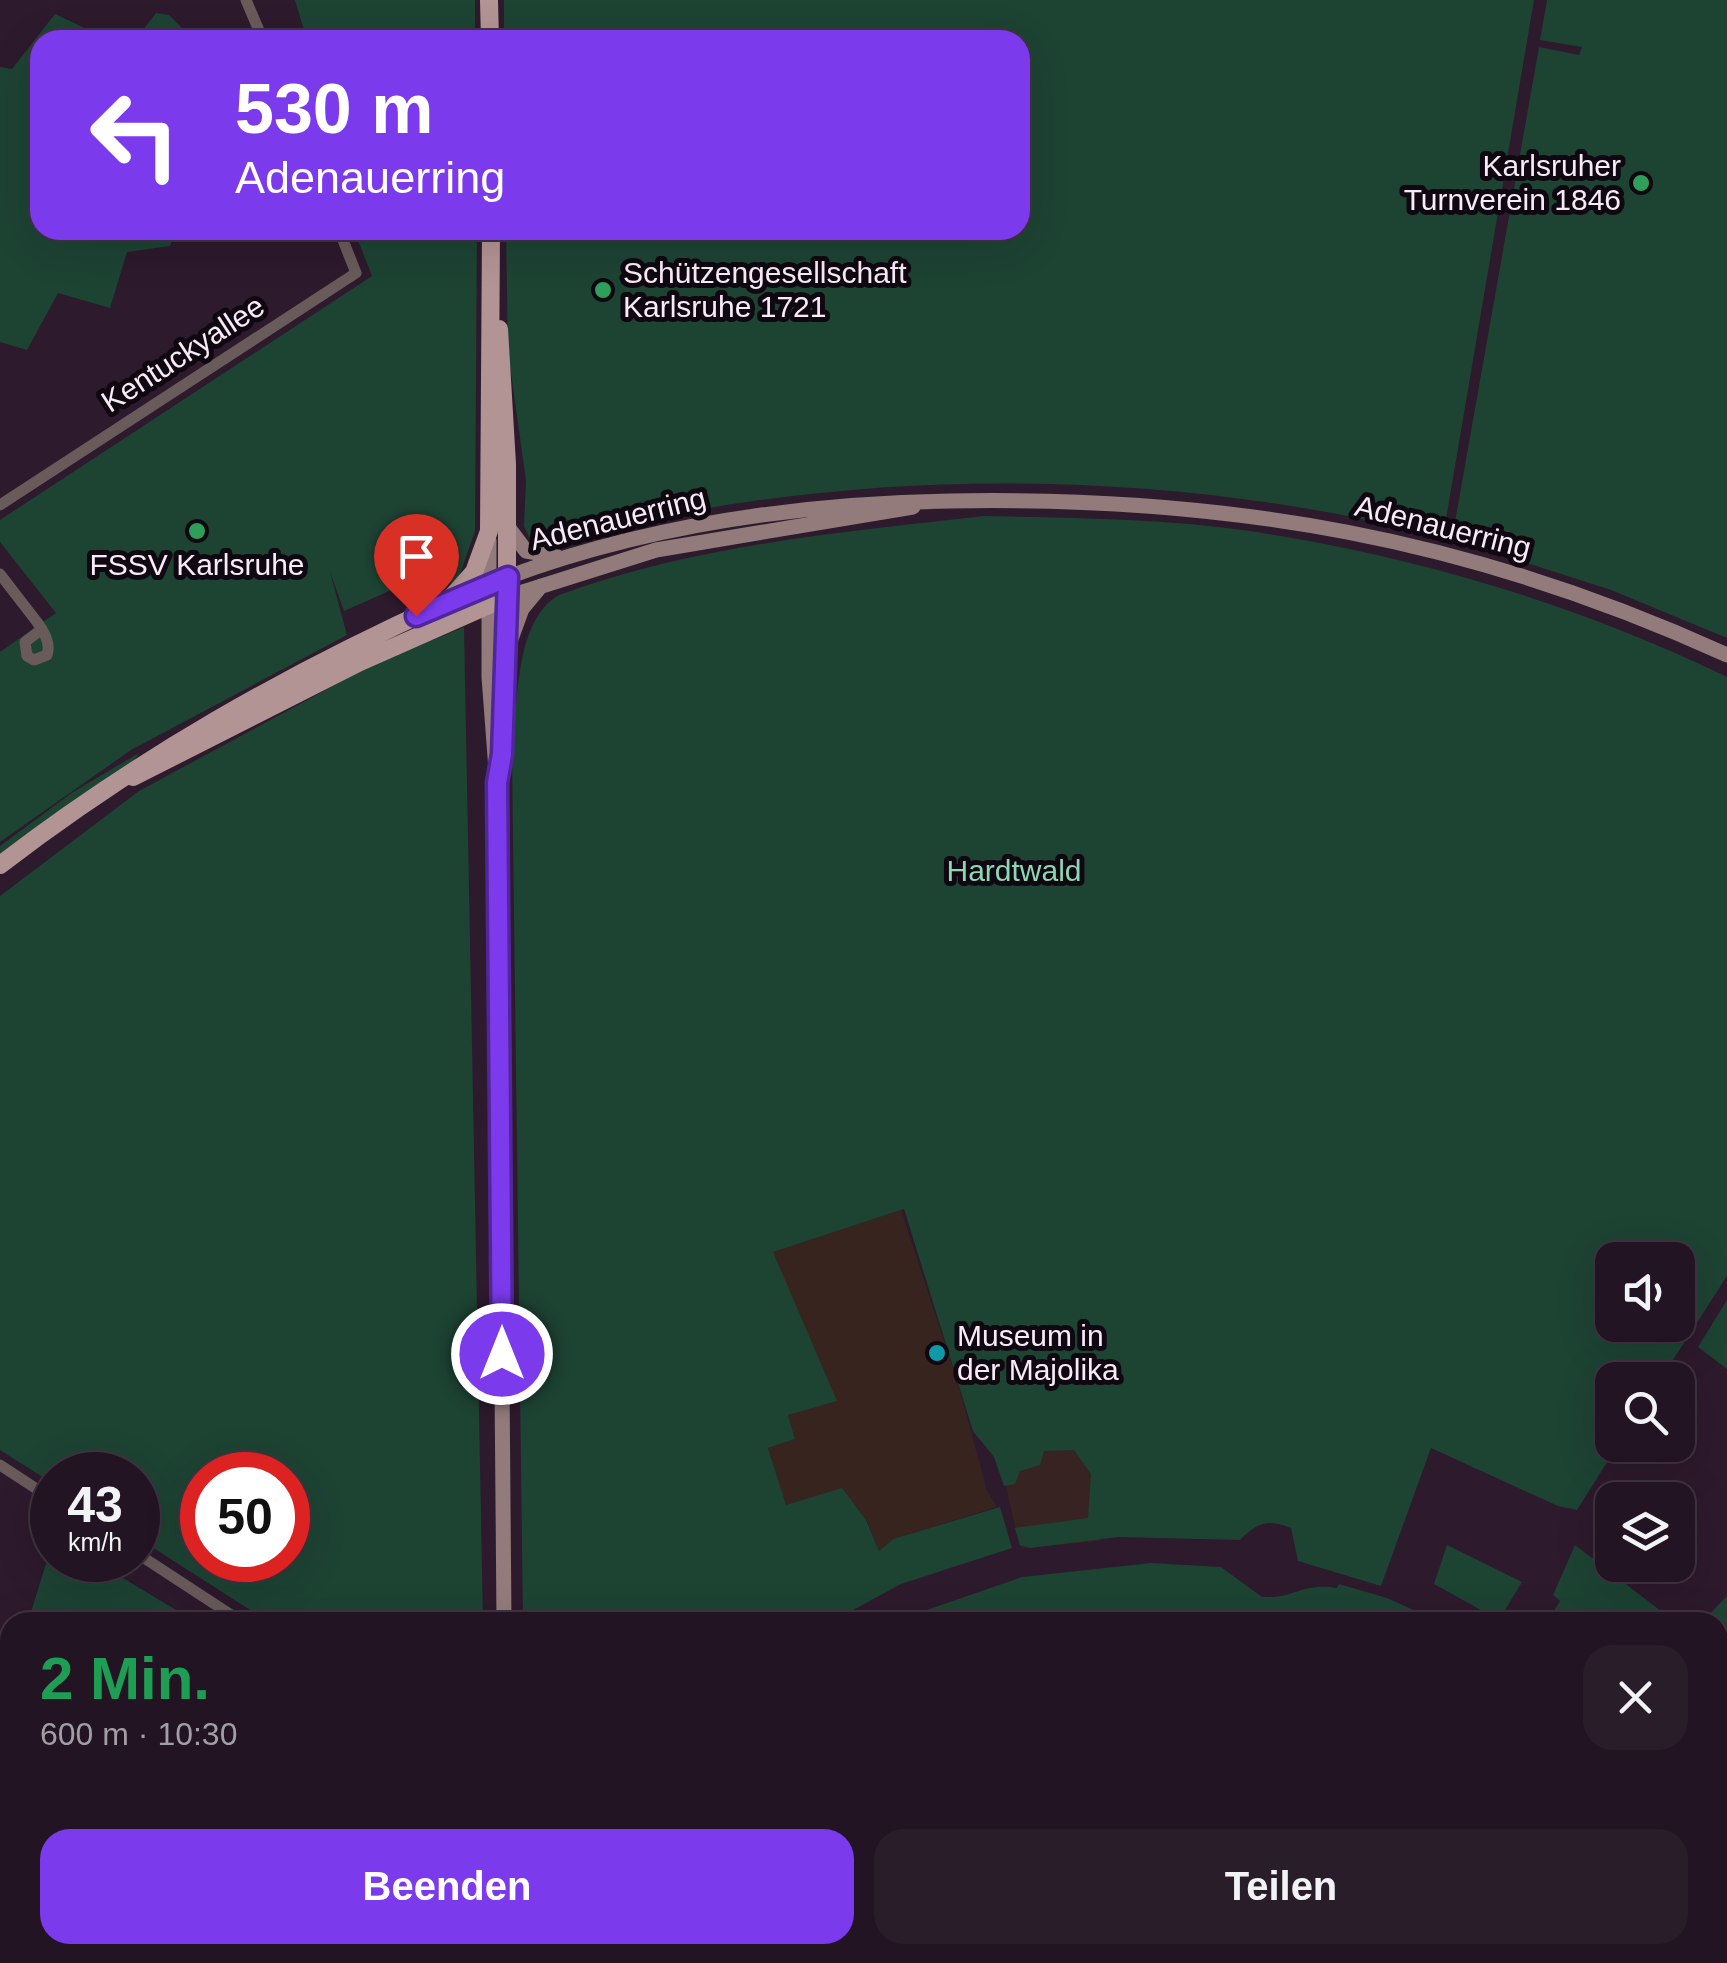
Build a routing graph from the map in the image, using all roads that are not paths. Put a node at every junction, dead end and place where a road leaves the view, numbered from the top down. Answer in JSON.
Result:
{"nodes":[{"id":1,"x":246,"y":0,"type":"edge"},
{"id":2,"x":489,"y":0,"type":"edge"},
{"id":3,"x":259,"y":30,"type":"edge"},
{"id":4,"x":490,"y":30,"type":"edge"},
{"id":5,"x":344,"y":240,"type":"edge"},
{"id":6,"x":491,"y":240,"type":"edge"},
{"id":7,"x":952,"y":500,"type":"junction"},
{"id":8,"x":0,"y":504,"type":"edge"},
{"id":9,"x":499,"y":529,"type":"junction"},
{"id":10,"x":570,"y":556,"type":"junction"},
{"id":11,"x":0,"y":574,"type":"edge"},
{"id":12,"x":508,"y":577,"type":"junction"},
{"id":13,"x":546,"y":582,"type":"junction"},
{"id":14,"x":489,"y":584,"type":"junction"},
{"id":15,"x":498,"y":600,"type":"junction"},
{"id":16,"x":447,"y":602,"type":"junction"},
{"id":17,"x":42,"y":629,"type":"dead end"},
{"id":18,"x":1727,"y":656,"type":"edge"},
{"id":19,"x":505,"y":657,"type":"junction"},
{"id":20,"x":497,"y":783,"type":"junction"},
{"id":21,"x":109,"y":787,"type":"junction"},
{"id":22,"x":0,"y":865,"type":"edge"},
{"id":23,"x":0,"y":1465,"type":"edge"},
{"id":24,"x":30,"y":1485,"type":"edge"},
{"id":25,"x":160,"y":1568,"type":"edge"},
{"id":26,"x":227,"y":1612,"type":"edge"},
{"id":27,"x":504,"y":1612,"type":"edge"}],
"edges":[{"from":1,"to":3,"type":"street"},
{"from":2,"to":4,"type":"main road"},
{"from":5,"to":8,"type":"street","name":"Kentuckyallee"},
{"from":6,"to":9,"type":"main road"},
{"from":7,"to":10,"type":"main road","name":"Adenauerring"},
{"from":7,"to":13,"type":"main road","name":"Adenauerring"},
{"from":7,"to":18,"type":"main road","name":"Adenauerring"},
{"from":9,"to":10,"type":"main road"},
{"from":9,"to":12,"type":"main road"},
{"from":9,"to":14,"type":"main road"},
{"from":9,"to":16,"type":"main road"},
{"from":10,"to":12,"type":"main road","name":"Adenauerring"},
{"from":11,"to":17,"type":"street"},
{"from":12,"to":14,"type":"main road","name":"Adenauerring"},
{"from":12,"to":15,"type":"main road"},
{"from":13,"to":15,"type":"main road","name":"Adenauerring"},
{"from":13,"to":19,"type":"main road"},
{"from":14,"to":15,"type":"main road"},
{"from":14,"to":16,"type":"main road","name":"Adenauerring"},
{"from":15,"to":19,"type":"main road"},
{"from":15,"to":20,"type":"main road"},
{"from":15,"to":21,"type":"main road","name":"Adenauerring"},
{"from":16,"to":21,"type":"main road","name":"Adenauerring"},
{"from":19,"to":20,"type":"main road"},
{"from":20,"to":27,"type":"main road"},
{"from":21,"to":22,"type":"main road","name":"Adenauerring"},
{"from":23,"to":24,"type":"street"},
{"from":25,"to":26,"type":"street"}]}
